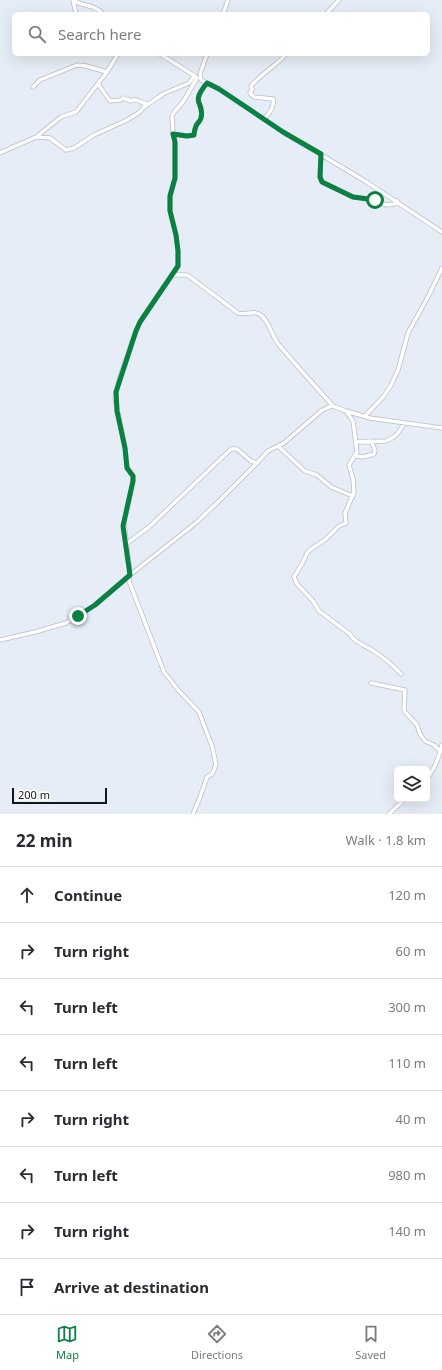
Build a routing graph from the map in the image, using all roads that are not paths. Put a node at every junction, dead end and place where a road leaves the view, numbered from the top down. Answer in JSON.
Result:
{"nodes":[{"id":1,"x":73,"y":0,"type":"edge"},
{"id":2,"x":228,"y":0,"type":"edge"},
{"id":3,"x":339,"y":0,"type":"edge"},
{"id":4,"x":76,"y":12,"type":"edge"},
{"id":5,"x":101,"y":12,"type":"edge"},
{"id":6,"x":224,"y":12,"type":"edge"},
{"id":7,"x":328,"y":12,"type":"edge"},
{"id":8,"x":117,"y":56,"type":"edge"},
{"id":9,"x":163,"y":56,"type":"edge"},
{"id":10,"x":206,"y":56,"type":"edge"},
{"id":11,"x":284,"y":56,"type":"edge"},
{"id":12,"x":107,"y":72,"type":"junction"},
{"id":13,"x":195,"y":77,"type":"junction"},
{"id":14,"x":201,"y":80,"type":"junction"},
{"id":15,"x":207,"y":83,"type":"junction"},
{"id":16,"x":98,"y":84,"type":"junction"},
{"id":17,"x":33,"y":87,"type":"dead end"},
{"id":18,"x":149,"y":104,"type":"junction"},
{"id":19,"x":264,"y":119,"type":"junction"},
{"id":20,"x":173,"y":134,"type":"junction"},
{"id":21,"x":36,"y":137,"type":"junction"},
{"id":22,"x":0,"y":153,"type":"edge"},
{"id":23,"x":321,"y":154,"type":"junction"},
{"id":24,"x":397,"y":201,"type":"junction"},
{"id":25,"x":442,"y":232,"type":"edge"},
{"id":26,"x":442,"y":268,"type":"edge"},
{"id":27,"x":172,"y":276,"type":"junction"},
{"id":28,"x":333,"y":406,"type":"junction"},
{"id":29,"x":346,"y":411,"type":"junction"},
{"id":30,"x":365,"y":416,"type":"junction"},
{"id":31,"x":404,"y":423,"type":"junction"},
{"id":32,"x":442,"y":428,"type":"edge"},
{"id":33,"x":371,"y":441,"type":"junction"},
{"id":34,"x":356,"y":442,"type":"junction"},
{"id":35,"x":279,"y":447,"type":"junction"},
{"id":36,"x":356,"y":456,"type":"junction"},
{"id":37,"x":257,"y":463,"type":"junction"},
{"id":38,"x":353,"y":496,"type":"junction"},
{"id":39,"x":126,"y":544,"type":"junction"},
{"id":40,"x":129,"y":576,"type":"junction"},
{"id":41,"x":0,"y":640,"type":"edge"},
{"id":42,"x":401,"y":674,"type":"dead end"},
{"id":43,"x":371,"y":683,"type":"dead end"},
{"id":44,"x":442,"y":745,"type":"edge"},
{"id":45,"x":440,"y":751,"type":"junction"},
{"id":46,"x":430,"y":774,"type":"edge"},
{"id":47,"x":402,"y":802,"type":"edge"},
{"id":48,"x":193,"y":814,"type":"edge"},
{"id":49,"x":389,"y":814,"type":"edge"}],
"edges":[{"from":1,"to":4,"type":"street"},
{"from":1,"to":5,"type":"street"},
{"from":2,"to":6,"type":"street"},
{"from":3,"to":7,"type":"street"},
{"from":8,"to":12,"type":"street"},
{"from":9,"to":13,"type":"street"},
{"from":10,"to":14,"type":"street"},
{"from":11,"to":19,"type":"street"},
{"from":12,"to":16,"type":"street"},
{"from":12,"to":17,"type":"street"},
{"from":13,"to":14,"type":"street"},
{"from":13,"to":18,"type":"street"},
{"from":13,"to":20,"type":"street"},
{"from":14,"to":15,"type":"street"},
{"from":15,"to":19,"type":"street"},
{"from":15,"to":20,"type":"street"},
{"from":16,"to":18,"type":"street"},
{"from":16,"to":21,"type":"street"},
{"from":18,"to":21,"type":"street"},
{"from":19,"to":23,"type":"street"},
{"from":20,"to":27,"type":"street"},
{"from":21,"to":22,"type":"street"},
{"from":23,"to":24,"type":"street"},
{"from":23,"to":24,"type":"street"},
{"from":24,"to":25,"type":"street"},
{"from":26,"to":30,"type":"street"},
{"from":27,"to":28,"type":"street"},
{"from":27,"to":39,"type":"street"},
{"from":28,"to":29,"type":"street"},
{"from":28,"to":35,"type":"street"},
{"from":29,"to":30,"type":"street"},
{"from":29,"to":34,"type":"street"},
{"from":30,"to":31,"type":"street"},
{"from":31,"to":32,"type":"street"},
{"from":31,"to":33,"type":"street"},
{"from":33,"to":34,"type":"street"},
{"from":33,"to":36,"type":"street"},
{"from":34,"to":36,"type":"street"},
{"from":35,"to":37,"type":"street"},
{"from":35,"to":38,"type":"street"},
{"from":36,"to":38,"type":"street"},
{"from":37,"to":39,"type":"street"},
{"from":37,"to":40,"type":"street"},
{"from":38,"to":42,"type":"street"},
{"from":39,"to":40,"type":"street"},
{"from":40,"to":41,"type":"street"},
{"from":40,"to":48,"type":"street"},
{"from":43,"to":45,"type":"street"},
{"from":44,"to":45,"type":"street"},
{"from":45,"to":46,"type":"street"},
{"from":47,"to":49,"type":"street"}]}
